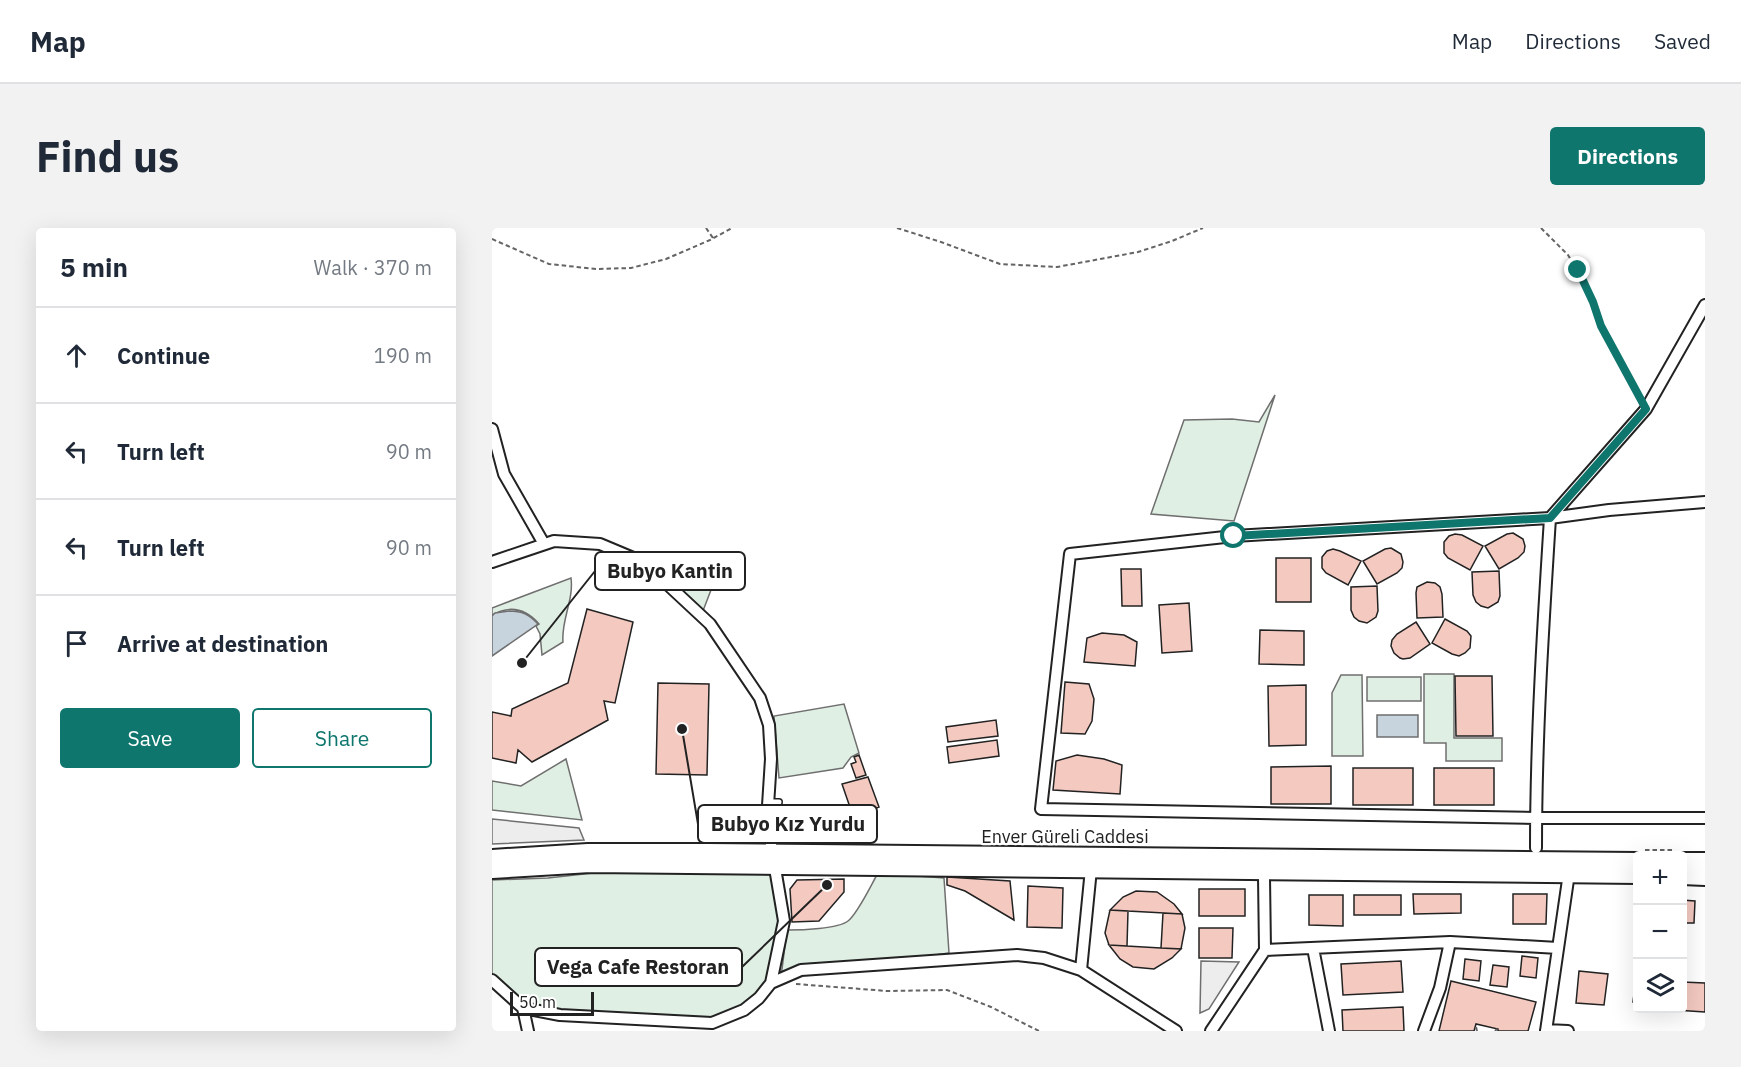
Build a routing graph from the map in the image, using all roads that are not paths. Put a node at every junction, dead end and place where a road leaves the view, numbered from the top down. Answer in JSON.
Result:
{"nodes":[{"id":1,"x":1705,"y":305,"type":"edge"},
{"id":2,"x":492,"y":429,"type":"edge"},
{"id":3,"x":1705,"y":502,"type":"edge"},
{"id":4,"x":1550,"y":518,"type":"junction"},
{"id":5,"x":544,"y":544,"type":"junction"},
{"id":6,"x":492,"y":562,"type":"edge"},
{"id":7,"x":779,"y":802,"type":"dead end"},
{"id":8,"x":1536,"y":818,"type":"junction"},
{"id":9,"x":1705,"y":818,"type":"edge"},
{"id":10,"x":1536,"y":848,"type":"dead end"},
{"id":11,"x":773,"y":854,"type":"junction"},
{"id":12,"x":492,"y":858,"type":"edge"},
{"id":13,"x":1633,"y":861,"type":"edge"},
{"id":14,"x":1687,"y":861,"type":"edge"},
{"id":15,"x":1705,"y":861,"type":"edge"},
{"id":16,"x":1091,"y":869,"type":"junction"},
{"id":17,"x":492,"y":870,"type":"edge"},
{"id":18,"x":1569,"y":873,"type":"junction"},
{"id":19,"x":1633,"y":875,"type":"edge"},
{"id":20,"x":1687,"y":876,"type":"edge"},
{"id":21,"x":1705,"y":877,"type":"edge"},
{"id":22,"x":1264,"y":878,"type":"dead end"},
{"id":23,"x":1450,"y":942,"type":"junction"},
{"id":24,"x":1313,"y":948,"type":"junction"},
{"id":25,"x":1558,"y":948,"type":"junction"},
{"id":26,"x":1265,"y":950,"type":"junction"},
{"id":27,"x":1082,"y":970,"type":"junction"},
{"id":28,"x":492,"y":980,"type":"edge"},
{"id":29,"x":771,"y":983,"type":"junction"},
{"id":30,"x":523,"y":1008,"type":"junction"},
{"id":31,"x":693,"y":1026,"type":"edge"},
{"id":32,"x":1546,"y":1030,"type":"edge"},
{"id":33,"x":528,"y":1031,"type":"edge"},
{"id":34,"x":1176,"y":1031,"type":"edge"},
{"id":35,"x":1211,"y":1031,"type":"edge"},
{"id":36,"x":1329,"y":1031,"type":"edge"},
{"id":37,"x":1424,"y":1031,"type":"edge"},
{"id":38,"x":1568,"y":1031,"type":"edge"}],
"edges":[{"from":1,"to":4,"type":"street"},
{"from":2,"to":5,"type":"street"},
{"from":3,"to":4,"type":"street"},
{"from":4,"to":8,"type":"street"},
{"from":4,"to":8,"type":"street"},
{"from":5,"to":6,"type":"street"},
{"from":5,"to":11,"type":"street"},
{"from":7,"to":11,"type":"lane"},
{"from":8,"to":9,"type":"street"},
{"from":8,"to":10,"type":"street"},
{"from":11,"to":12,"type":"main road","name":"Enver Güreli Caddesi"},
{"from":11,"to":13,"type":"main road","name":"Enver Güreli Caddesi"},
{"from":11,"to":16,"type":"main road","name":"Enver Güreli Caddesi"},
{"from":11,"to":17,"type":"main road","name":"Enver Güreli Caddesi"},
{"from":11,"to":29,"type":"street"},
{"from":14,"to":15,"type":"main road"},
{"from":16,"to":18,"type":"main road","name":"Enver Güreli Caddesi"},
{"from":16,"to":27,"type":"street"},
{"from":18,"to":19,"type":"main road","name":"Enver Güreli Caddesi"},
{"from":18,"to":25,"type":"street"},
{"from":20,"to":21,"type":"main road"},
{"from":22,"to":26,"type":"street"},
{"from":23,"to":24,"type":"street"},
{"from":23,"to":25,"type":"street"},
{"from":23,"to":37,"type":"street"},
{"from":24,"to":26,"type":"street"},
{"from":24,"to":36,"type":"street"},
{"from":25,"to":32,"type":"street"},
{"from":26,"to":35,"type":"street"},
{"from":27,"to":29,"type":"street"},
{"from":27,"to":34,"type":"street"},
{"from":28,"to":30,"type":"street"},
{"from":29,"to":31,"type":"street"},
{"from":30,"to":31,"type":"street"},
{"from":30,"to":33,"type":"street"},
{"from":32,"to":38,"type":"street"}]}
